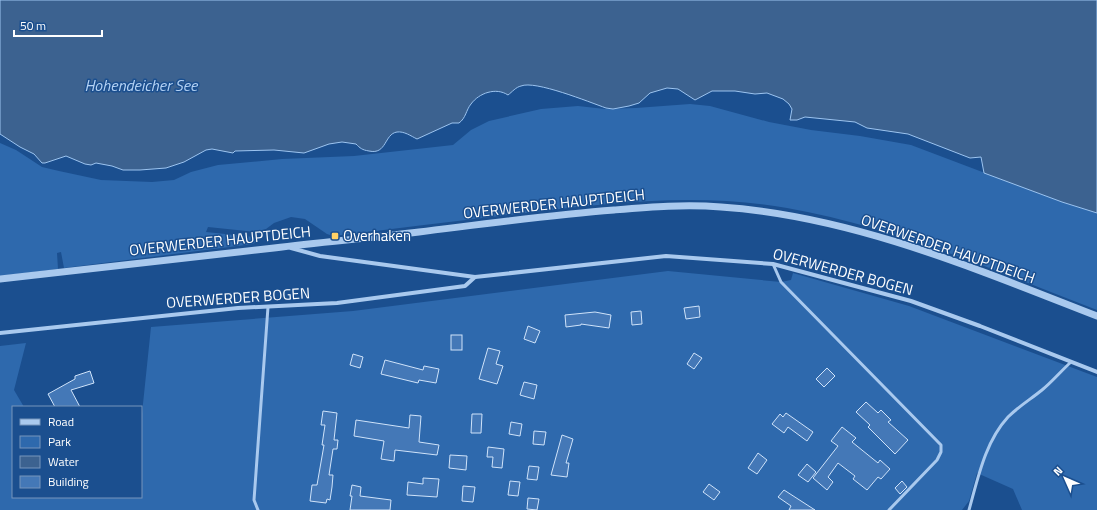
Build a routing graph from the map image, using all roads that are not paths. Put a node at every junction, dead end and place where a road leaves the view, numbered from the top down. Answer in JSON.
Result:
{"nodes":[{"id":1,"x":287,"y":246,"type":"junction"},
{"id":2,"x":773,"y":264,"type":"junction"},
{"id":3,"x":475,"y":277,"type":"junction"},
{"id":4,"x":0,"y":279,"type":"edge"},
{"id":5,"x":268,"y":307,"type":"junction"},
{"id":6,"x":1097,"y":316,"type":"edge"},
{"id":7,"x":0,"y":333,"type":"edge"},
{"id":8,"x":1071,"y":362,"type":"junction"},
{"id":9,"x":1097,"y":372,"type":"edge"},
{"id":10,"x":258,"y":510,"type":"edge"},
{"id":11,"x":889,"y":510,"type":"edge"},
{"id":12,"x":969,"y":510,"type":"edge"}],
"edges":[{"from":1,"to":3,"type":"street","name":"OVERWERDER BOGEN"},
{"from":1,"to":4,"type":"street","name":"OVERWERDER HAUPTDEICH"},
{"from":1,"to":6,"type":"street","name":"OVERWERDER HAUPTDEICH"},
{"from":2,"to":3,"type":"street","name":"OVERWERDER BOGEN"},
{"from":2,"to":8,"type":"street","name":"OVERWERDER BOGEN"},
{"from":2,"to":11,"type":"lane"},
{"from":3,"to":5,"type":"street","name":"OVERWERDER BOGEN"},
{"from":5,"to":7,"type":"street","name":"OVERWERDER BOGEN"},
{"from":5,"to":10,"type":"lane"},
{"from":8,"to":9,"type":"street","name":"OVERWERDER BOGEN"},
{"from":8,"to":12,"type":"lane"}]}
